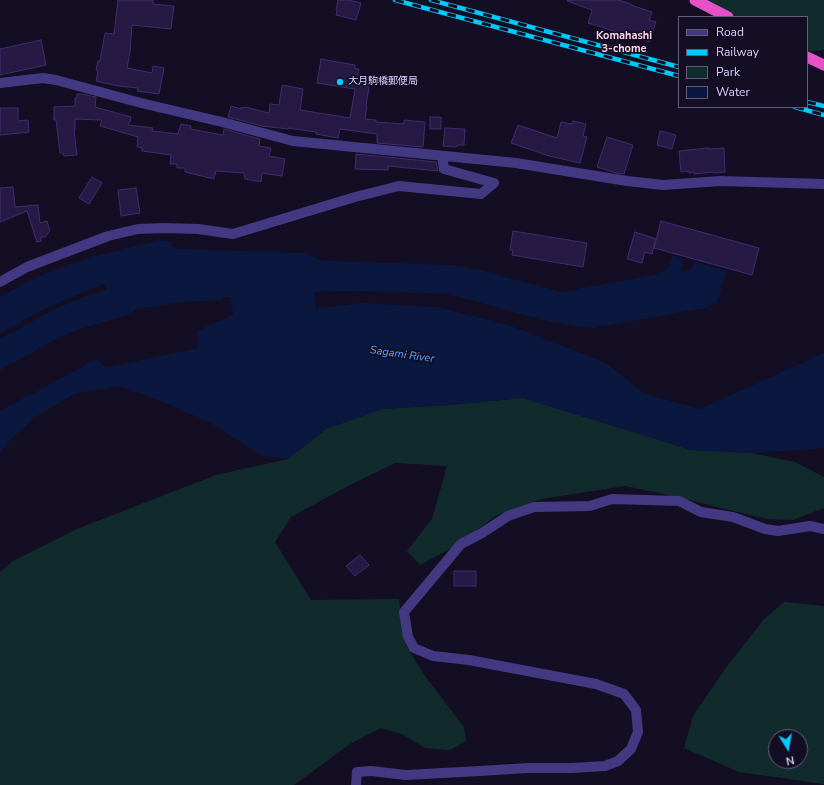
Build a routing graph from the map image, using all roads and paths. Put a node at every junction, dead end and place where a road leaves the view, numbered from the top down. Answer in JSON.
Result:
{"nodes":[{"id":1,"x":695,"y":0,"type":"edge"},
{"id":2,"x":726,"y":16,"type":"edge"},
{"id":3,"x":808,"y":58,"type":"edge"},
{"id":4,"x":824,"y":66,"type":"edge"},
{"id":5,"x":0,"y":83,"type":"edge"},
{"id":6,"x":442,"y":156,"type":"junction"},
{"id":7,"x":824,"y":184,"type":"edge"},
{"id":8,"x":0,"y":282,"type":"edge"},
{"id":9,"x":824,"y":529,"type":"edge"},
{"id":10,"x":356,"y":784,"type":"edge"}],
"edges":[{"from":1,"to":2,"type":"highway"},
{"from":3,"to":4,"type":"highway"},
{"from":5,"to":6,"type":"street"},
{"from":6,"to":7,"type":"street"},
{"from":6,"to":8,"type":"street"},
{"from":9,"to":10,"type":"street"}]}
